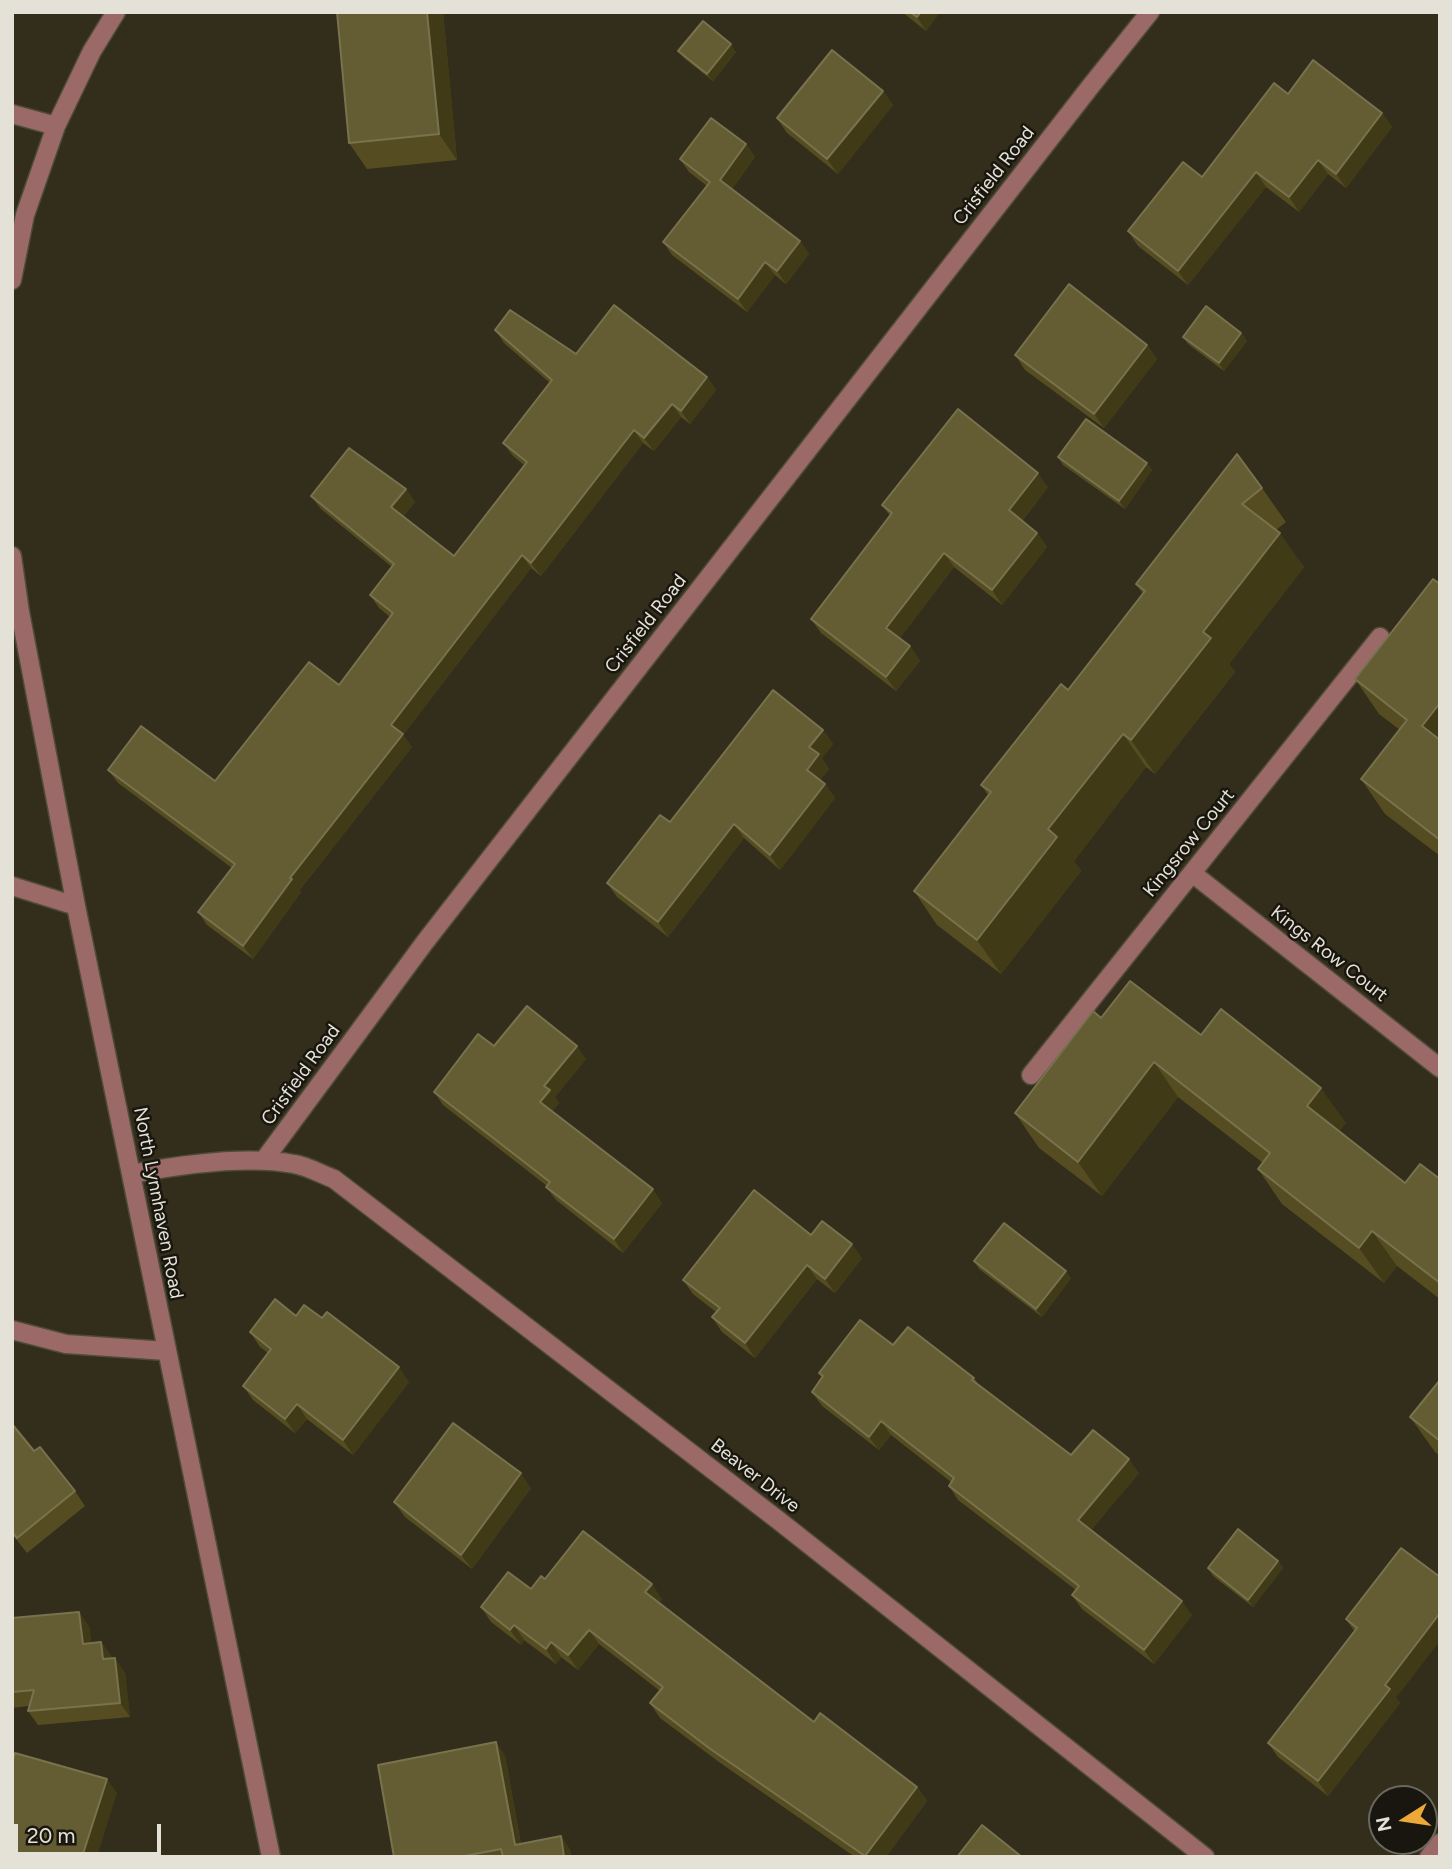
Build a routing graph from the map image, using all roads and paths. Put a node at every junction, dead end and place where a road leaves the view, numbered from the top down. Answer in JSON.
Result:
{"nodes":[{"id":1,"x":116,"y":12,"type":"edge"},
{"id":2,"x":1150,"y":12,"type":"edge"},
{"id":3,"x":12,"y":114,"type":"edge"},
{"id":4,"x":56,"y":126,"type":"junction"},
{"id":5,"x":12,"y":280,"type":"edge"},
{"id":6,"x":12,"y":555,"type":"edge"},
{"id":7,"x":1380,"y":637,"type":"dead end"},
{"id":8,"x":1192,"y":873,"type":"junction"},
{"id":9,"x":12,"y":886,"type":"edge"},
{"id":10,"x":76,"y":906,"type":"junction"},
{"id":11,"x":1440,"y":1068,"type":"edge"},
{"id":12,"x":1031,"y":1075,"type":"dead end"},
{"id":13,"x":264,"y":1160,"type":"junction"},
{"id":14,"x":131,"y":1174,"type":"junction"},
{"id":15,"x":12,"y":1330,"type":"edge"},
{"id":16,"x":166,"y":1351,"type":"junction"},
{"id":17,"x":1440,"y":1843,"type":"edge"},
{"id":18,"x":271,"y":1857,"type":"edge"},
{"id":19,"x":1205,"y":1857,"type":"edge"},
{"id":20,"x":1429,"y":1857,"type":"edge"}],
"edges":[{"from":1,"to":4,"type":"street"},
{"from":2,"to":13,"type":"street","name":"Crisfield Road"},
{"from":3,"to":4,"type":"street"},
{"from":4,"to":5,"type":"street"},
{"from":6,"to":10,"type":"street","name":"North Lynnhaven Road"},
{"from":7,"to":8,"type":"street","name":"Kingsrow Court"},
{"from":8,"to":11,"type":"street","name":"Kings Row Court"},
{"from":8,"to":12,"type":"street","name":"Kingsrow Court"},
{"from":9,"to":10,"type":"street"},
{"from":10,"to":14,"type":"street","name":"North Lynnhaven Road"},
{"from":13,"to":14,"type":"street"},
{"from":13,"to":19,"type":"street","name":"Beaver Drive"},
{"from":14,"to":16,"type":"street","name":"North Lynnhaven Road"},
{"from":15,"to":16,"type":"street"},
{"from":16,"to":18,"type":"street","name":"North Lynnhaven Road"},
{"from":17,"to":20,"type":"street"}]}
